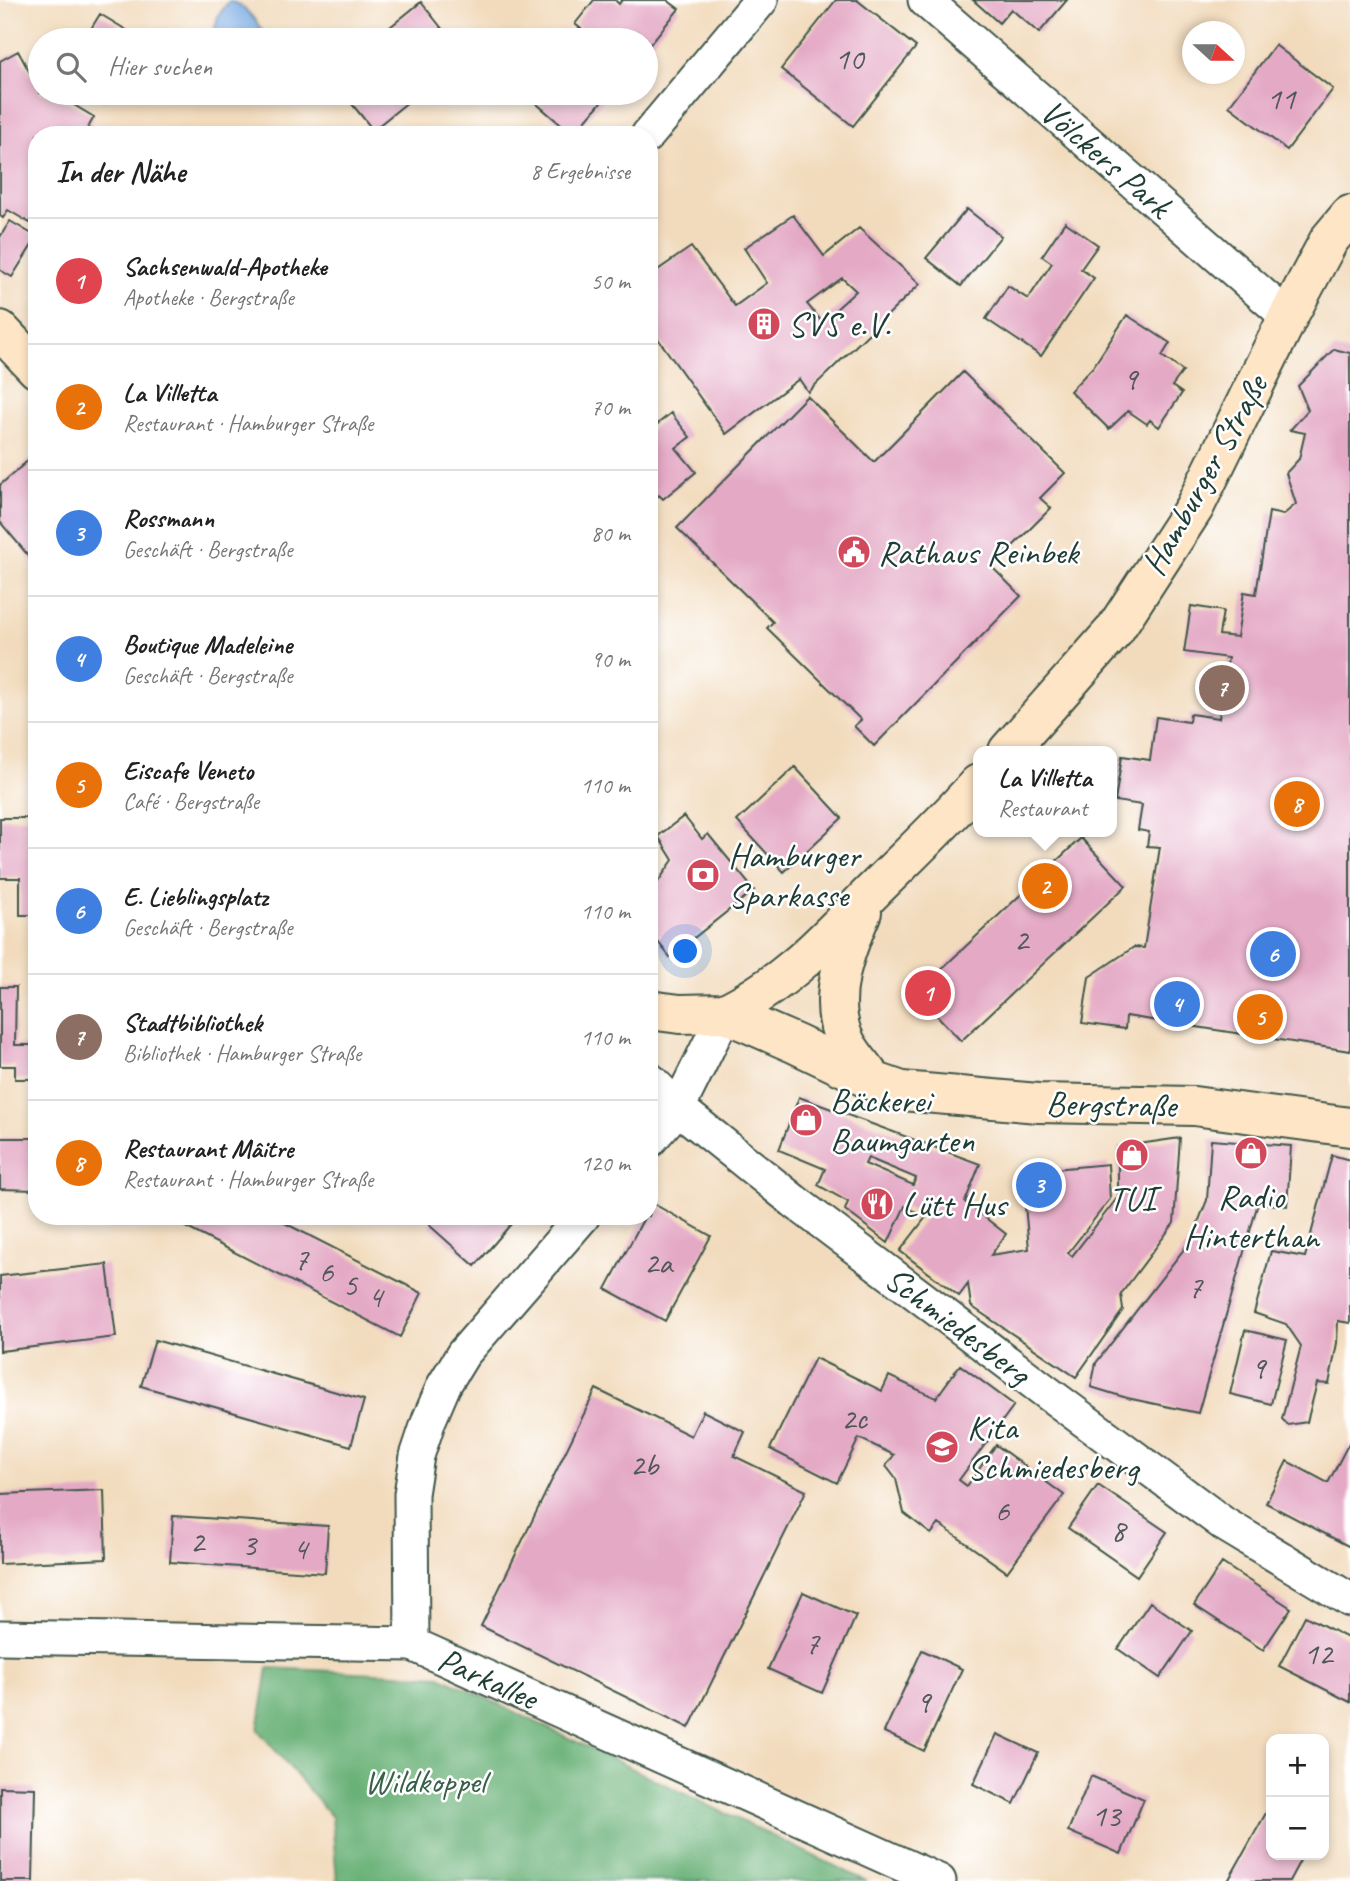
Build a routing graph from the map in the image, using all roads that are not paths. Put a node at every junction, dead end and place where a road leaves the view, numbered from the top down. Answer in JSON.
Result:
{"nodes":[{"id":1,"x":761,"y":0,"type":"edge"},
{"id":2,"x":925,"y":0,"type":"edge"},
{"id":3,"x":656,"y":126,"type":"edge"},
{"id":4,"x":1350,"y":215,"type":"edge"},
{"id":5,"x":1287,"y":317,"type":"junction"},
{"id":6,"x":0,"y":330,"type":"edge"},
{"id":7,"x":28,"y":360,"type":"edge"},
{"id":8,"x":1011,"y":746,"type":"edge"},
{"id":9,"x":973,"y":789,"type":"edge"},
{"id":10,"x":870,"y":894,"type":"junction"},
{"id":11,"x":831,"y":935,"type":"junction"},
{"id":12,"x":658,"y":1011,"type":"edge"},
{"id":13,"x":725,"y":1013,"type":"junction"},
{"id":14,"x":796,"y":1044,"type":"junction"},
{"id":15,"x":873,"y":1081,"type":"junction"},
{"id":16,"x":658,"y":1088,"type":"edge"},
{"id":17,"x":678,"y":1108,"type":"junction"},
{"id":18,"x":1350,"y":1127,"type":"edge"},
{"id":19,"x":658,"y":1130,"type":"edge"},
{"id":20,"x":575,"y":1225,"type":"edge"},
{"id":21,"x":1350,"y":1600,"type":"edge"},
{"id":22,"x":0,"y":1637,"type":"edge"},
{"id":23,"x":412,"y":1644,"type":"junction"},
{"id":24,"x":939,"y":1881,"type":"edge"}],
"edges":[{"from":1,"to":3,"type":"street"},
{"from":2,"to":5,"type":"street","name":"Völckers Park"},
{"from":4,"to":5,"type":"main road","name":"Hamburger Straße"},
{"from":5,"to":8,"type":"main road","name":"Hamburger Straße"},
{"from":6,"to":7,"type":"main road"},
{"from":9,"to":10,"type":"main road"},
{"from":10,"to":11,"type":"main road"},
{"from":10,"to":15,"type":"main road"},
{"from":11,"to":13,"type":"main road"},
{"from":11,"to":14,"type":"main road"},
{"from":12,"to":13,"type":"main road"},
{"from":13,"to":14,"type":"main road","name":"Bergstraße"},
{"from":13,"to":17,"type":"street"},
{"from":14,"to":15,"type":"main road","name":"Bergstraße"},
{"from":15,"to":18,"type":"main road","name":"Bergstraße"},
{"from":16,"to":17,"type":"street","name":"Schmiedesberg"},
{"from":17,"to":19,"type":"street"},
{"from":17,"to":21,"type":"street","name":"Schmiedesberg"},
{"from":20,"to":23,"type":"street"},
{"from":22,"to":23,"type":"street","name":"Parkallee"},
{"from":23,"to":24,"type":"street","name":"Parkallee"}]}
